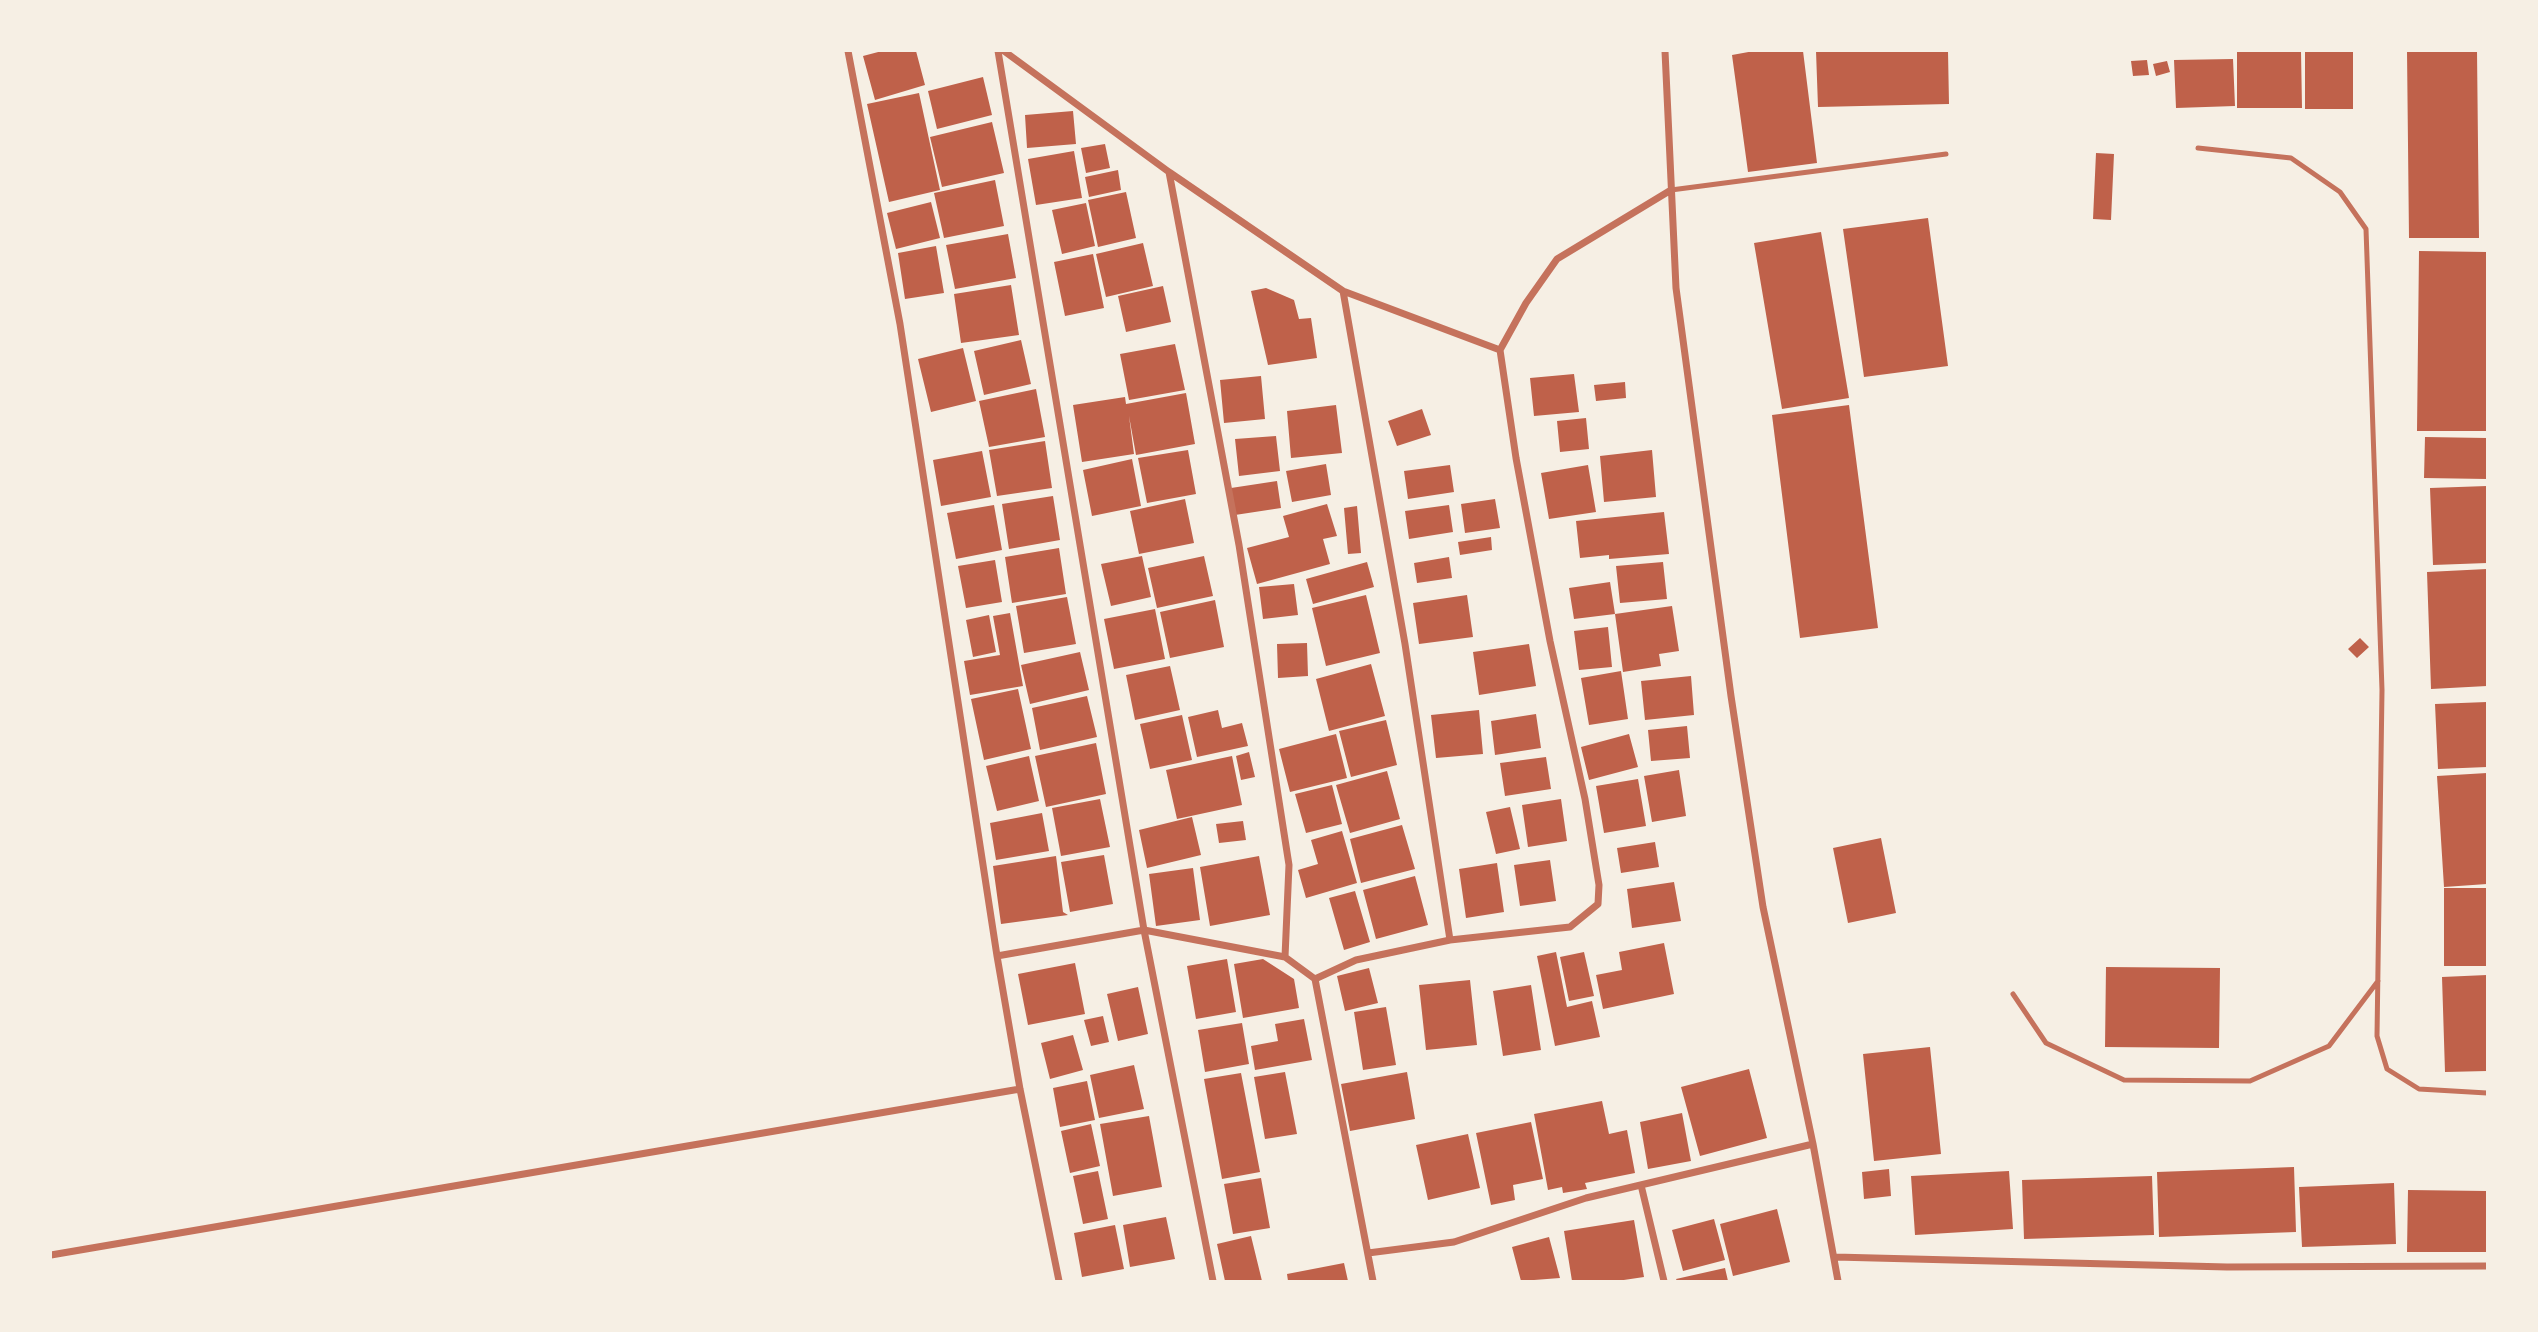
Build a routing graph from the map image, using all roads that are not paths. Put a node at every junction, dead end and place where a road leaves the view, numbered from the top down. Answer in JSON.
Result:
{"nodes":[{"id":1,"x":848,"y":51,"type":"edge"},
{"id":2,"x":998,"y":51,"type":"edge"},
{"id":3,"x":1004,"y":51,"type":"edge"},
{"id":4,"x":1665,"y":51,"type":"edge"},
{"id":5,"x":2198,"y":148,"type":"dead end"},
{"id":6,"x":1946,"y":154,"type":"dead end"},
{"id":7,"x":1168,"y":172,"type":"junction"},
{"id":8,"x":1671,"y":190,"type":"junction"},
{"id":9,"x":1343,"y":291,"type":"junction"},
{"id":10,"x":1500,"y":351,"type":"junction"},
{"id":11,"x":1144,"y":930,"type":"junction"},
{"id":12,"x":1450,"y":940,"type":"junction"},
{"id":13,"x":997,"y":956,"type":"junction"},
{"id":14,"x":1285,"y":957,"type":"junction"},
{"id":15,"x":1315,"y":979,"type":"junction"},
{"id":16,"x":2378,"y":981,"type":"junction"},
{"id":17,"x":2013,"y":994,"type":"dead end"},
{"id":18,"x":1020,"y":1089,"type":"junction"},
{"id":19,"x":2487,"y":1093,"type":"edge"},
{"id":20,"x":1813,"y":1144,"type":"junction"},
{"id":21,"x":1641,"y":1185,"type":"junction"},
{"id":22,"x":1368,"y":1252,"type":"junction"},
{"id":23,"x":51,"y":1255,"type":"edge"},
{"id":24,"x":1835,"y":1257,"type":"junction"},
{"id":25,"x":2487,"y":1266,"type":"edge"},
{"id":26,"x":1059,"y":1281,"type":"edge"},
{"id":27,"x":1213,"y":1281,"type":"edge"},
{"id":28,"x":1373,"y":1281,"type":"edge"},
{"id":29,"x":1664,"y":1281,"type":"edge"},
{"id":30,"x":1838,"y":1281,"type":"edge"}],
"edges":[{"from":1,"to":13,"type":"street"},
{"from":2,"to":11,"type":"street"},
{"from":3,"to":7,"type":"street"},
{"from":4,"to":8,"type":"street"},
{"from":5,"to":16,"type":"lane"},
{"from":6,"to":8,"type":"lane"},
{"from":7,"to":9,"type":"street"},
{"from":7,"to":14,"type":"street"},
{"from":8,"to":10,"type":"street"},
{"from":8,"to":20,"type":"street"},
{"from":9,"to":10,"type":"street"},
{"from":9,"to":12,"type":"street"},
{"from":10,"to":12,"type":"street"},
{"from":11,"to":13,"type":"street"},
{"from":11,"to":14,"type":"street"},
{"from":11,"to":27,"type":"street"},
{"from":12,"to":15,"type":"street"},
{"from":13,"to":18,"type":"street"},
{"from":14,"to":15,"type":"street"},
{"from":15,"to":22,"type":"street"},
{"from":16,"to":17,"type":"lane"},
{"from":16,"to":19,"type":"lane"},
{"from":18,"to":23,"type":"street"},
{"from":18,"to":26,"type":"street"},
{"from":20,"to":21,"type":"street"},
{"from":20,"to":24,"type":"street"},
{"from":21,"to":22,"type":"street"},
{"from":21,"to":29,"type":"street"},
{"from":22,"to":28,"type":"street"},
{"from":24,"to":25,"type":"street"},
{"from":24,"to":30,"type":"street"}]}
